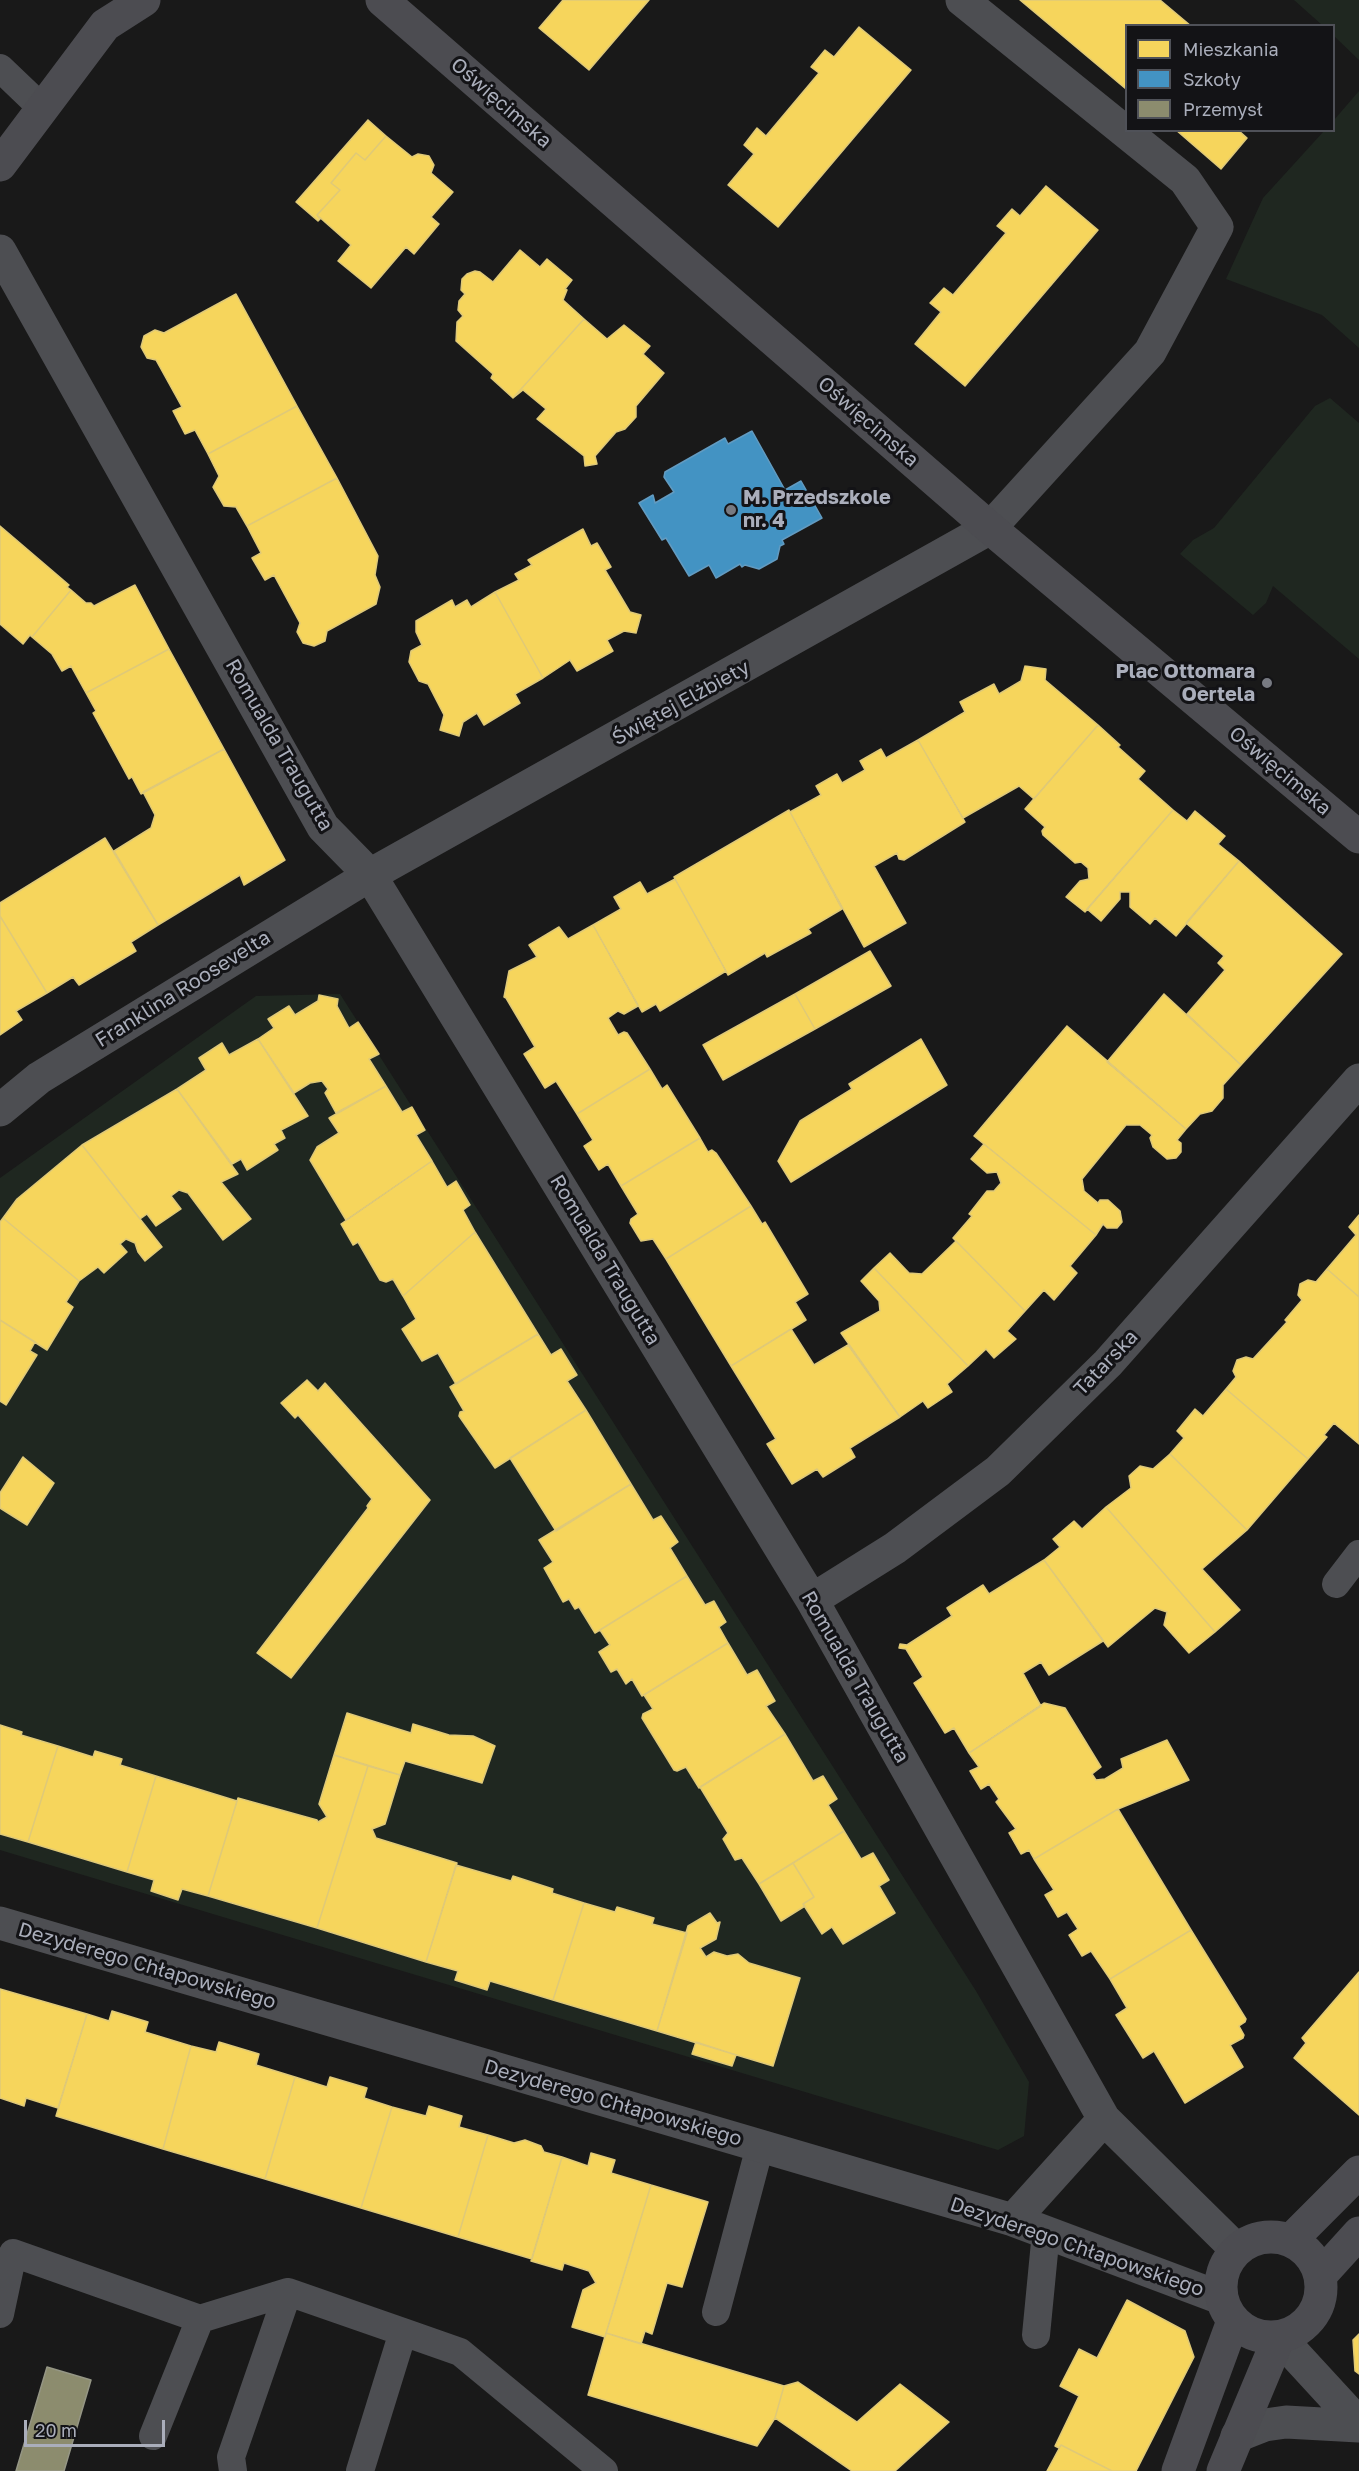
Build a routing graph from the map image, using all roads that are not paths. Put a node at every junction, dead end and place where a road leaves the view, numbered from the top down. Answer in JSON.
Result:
{"nodes":[{"id":1,"x":144,"y":0,"type":"edge"},
{"id":2,"x":382,"y":0,"type":"edge"},
{"id":3,"x":962,"y":0,"type":"edge"},
{"id":4,"x":107,"y":13,"type":"edge"},
{"id":5,"x":0,"y":68,"type":"edge"},
{"id":6,"x":43,"y":109,"type":"junction"},
{"id":7,"x":1125,"y":132,"type":"edge"},
{"id":8,"x":1126,"y":132,"type":"edge"},
{"id":9,"x":0,"y":165,"type":"edge"},
{"id":10,"x":0,"y":251,"type":"edge"},
{"id":11,"x":990,"y":528,"type":"junction"},
{"id":12,"x":1359,"y":837,"type":"edge"},
{"id":13,"x":370,"y":875,"type":"junction"},
{"id":14,"x":1359,"y":1080,"type":"edge"},
{"id":15,"x":0,"y":1110,"type":"edge"},
{"id":16,"x":1359,"y":1554,"type":"edge"},
{"id":17,"x":1336,"y":1584,"type":"dead end"},
{"id":18,"x":812,"y":1600,"type":"junction"},
{"id":19,"x":0,"y":1923,"type":"edge"},
{"id":20,"x":1104,"y":2118,"type":"junction"},
{"id":21,"x":760,"y":2146,"type":"junction"},
{"id":22,"x":1359,"y":2172,"type":"edge"},
{"id":23,"x":1013,"y":2220,"type":"junction"},
{"id":24,"x":1046,"y":2232,"type":"junction"},
{"id":25,"x":1359,"y":2233,"type":"edge"},
{"id":26,"x":1291,"y":2240,"type":"junction"},
{"id":27,"x":6,"y":2248,"type":"edge"},
{"id":28,"x":1237,"y":2250,"type":"junction"},
{"id":29,"x":1320,"y":2276,"type":"junction"},
{"id":30,"x":288,"y":2292,"type":"junction"},
{"id":31,"x":1227,"y":2309,"type":"junction"},
{"id":32,"x":716,"y":2312,"type":"dead end"},
{"id":33,"x":0,"y":2314,"type":"edge"},
{"id":34,"x":200,"y":2319,"type":"junction"},
{"id":35,"x":403,"y":2332,"type":"junction"},
{"id":36,"x":1036,"y":2335,"type":"dead end"},
{"id":37,"x":1279,"y":2337,"type":"junction"},
{"id":38,"x":1359,"y":2425,"type":"edge"},
{"id":39,"x":153,"y":2436,"type":"dead end"},
{"id":40,"x":1237,"y":2436,"type":"junction"},
{"id":41,"x":367,"y":2469,"type":"edge"},
{"id":42,"x":233,"y":2471,"type":"edge"},
{"id":43,"x":604,"y":2471,"type":"edge"},
{"id":44,"x":1178,"y":2471,"type":"edge"},
{"id":45,"x":1223,"y":2471,"type":"edge"}],
"edges":[{"from":1,"to":4,"type":"street"},
{"from":2,"to":11,"type":"street","name":"Oświęcimska"},
{"from":3,"to":7,"type":"street","name":"Świętej Elżbiety"},
{"from":4,"to":6,"type":"street"},
{"from":5,"to":6,"type":"lane"},
{"from":6,"to":9,"type":"street"},
{"from":8,"to":11,"type":"street","name":"Świętej Elżbiety"},
{"from":10,"to":13,"type":"street","name":"Romualda Traugutta"},
{"from":11,"to":12,"type":"street","name":"Oświęcimska"},
{"from":11,"to":13,"type":"street","name":"Świętej Elżbiety"},
{"from":13,"to":15,"type":"street","name":"Franklina Roosevelta"},
{"from":13,"to":18,"type":"street","name":"Romualda Traugutta"},
{"from":14,"to":18,"type":"street","name":"Tatarska"},
{"from":16,"to":17,"type":"lane"},
{"from":18,"to":20,"type":"street","name":"Romualda Traugutta"},
{"from":19,"to":21,"type":"street","name":"Dezyderego Chłapowskiego"},
{"from":20,"to":23,"type":"street"},
{"from":20,"to":28,"type":"street","name":"Romualda Traugutta"},
{"from":21,"to":23,"type":"street","name":"Dezyderego Chłapowskiego"},
{"from":21,"to":32,"type":"lane"},
{"from":22,"to":26,"type":"street"},
{"from":23,"to":24,"type":"street","name":"Dezyderego Chłapowskiego"},
{"from":24,"to":31,"type":"street","name":"Dezyderego Chłapowskiego"},
{"from":24,"to":36,"type":"lane"},
{"from":25,"to":29,"type":"street"},
{"from":26,"to":28,"type":"street"},
{"from":26,"to":29,"type":"street"},
{"from":27,"to":33,"type":"lane"},
{"from":27,"to":34,"type":"lane"},
{"from":28,"to":31,"type":"street"},
{"from":29,"to":37,"type":"street"},
{"from":30,"to":34,"type":"lane"},
{"from":30,"to":35,"type":"lane"},
{"from":30,"to":42,"type":"lane"},
{"from":31,"to":37,"type":"street"},
{"from":31,"to":44,"type":"street"},
{"from":34,"to":39,"type":"lane"},
{"from":35,"to":41,"type":"lane"},
{"from":35,"to":43,"type":"lane"},
{"from":37,"to":38,"type":"street"},
{"from":37,"to":40,"type":"street"},
{"from":38,"to":40,"type":"street"},
{"from":40,"to":45,"type":"street"}]}
